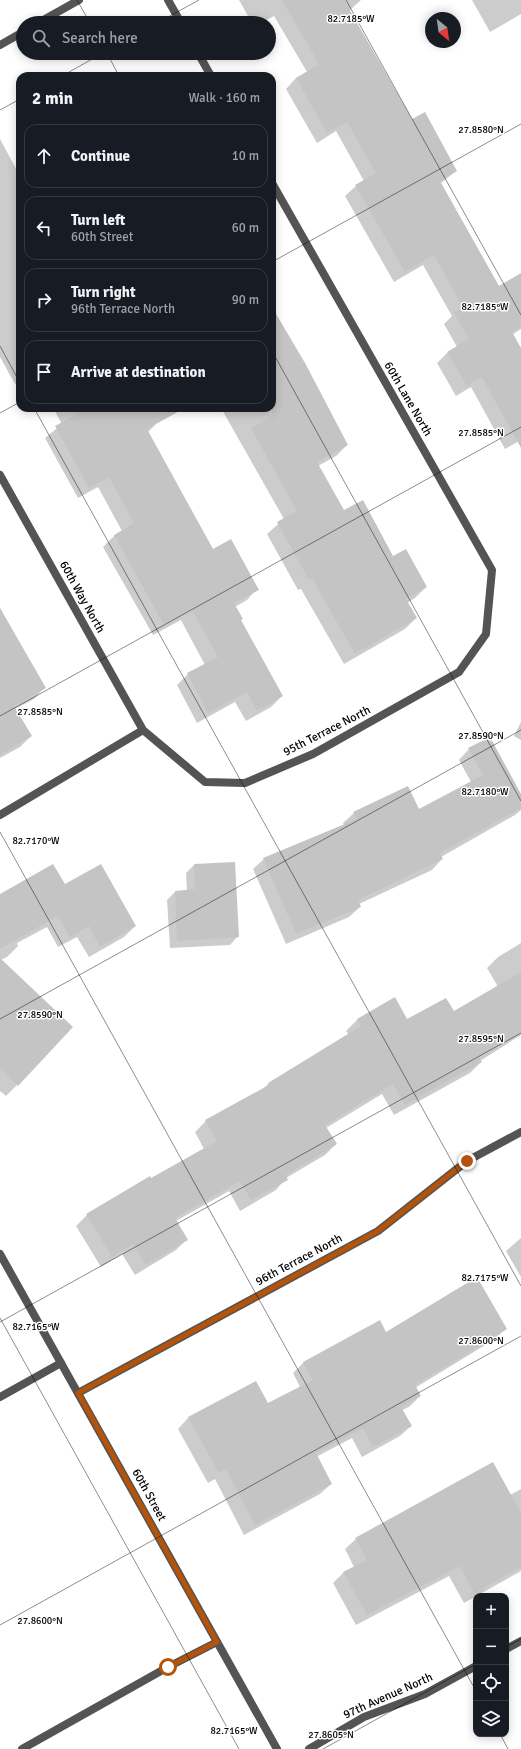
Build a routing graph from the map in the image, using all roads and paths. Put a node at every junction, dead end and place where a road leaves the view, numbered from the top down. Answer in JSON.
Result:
{"nodes":[{"id":1,"x":79,"y":0,"type":"edge"},
{"id":2,"x":168,"y":0,"type":"edge"},
{"id":3,"x":50,"y":16,"type":"edge"},
{"id":4,"x":177,"y":16,"type":"edge"},
{"id":5,"x":16,"y":36,"type":"edge"},
{"id":6,"x":0,"y":45,"type":"edge"},
{"id":7,"x":202,"y":60,"type":"edge"},
{"id":8,"x":209,"y":72,"type":"edge"},
{"id":9,"x":276,"y":191,"type":"edge"},
{"id":10,"x":0,"y":475,"type":"edge"},
{"id":11,"x":486,"y":634,"type":"joint"},
{"id":12,"x":143,"y":730,"type":"junction"},
{"id":13,"x":0,"y":815,"type":"edge"},
{"id":14,"x":521,"y":1132,"type":"edge"},
{"id":15,"x":0,"y":1254,"type":"edge"},
{"id":16,"x":61,"y":1363,"type":"junction"},
{"id":17,"x":78,"y":1393,"type":"junction"},
{"id":18,"x":0,"y":1397,"type":"edge"},
{"id":19,"x":521,"y":1641,"type":"edge"},
{"id":20,"x":217,"y":1642,"type":"junction"},
{"id":21,"x":509,"y":1647,"type":"edge"},
{"id":22,"x":473,"y":1668,"type":"edge"},
{"id":23,"x":22,"y":1749,"type":"edge"},
{"id":24,"x":277,"y":1749,"type":"edge"},
{"id":25,"x":309,"y":1749,"type":"edge"}],
"edges":[{"from":1,"to":3,"type":"street"},
{"from":2,"to":4,"type":"street"},
{"from":5,"to":6,"type":"street"},
{"from":7,"to":8,"type":"street"},
{"from":9,"to":11,"type":"street","name":"60th Lane North"},
{"from":10,"to":12,"type":"street","name":"60th Way North"},
{"from":11,"to":12,"type":"street","name":"95th Terrace North"},
{"from":12,"to":13,"type":"street"},
{"from":14,"to":17,"type":"street","name":"96th Terrace North"},
{"from":15,"to":16,"type":"street","name":"60th Street"},
{"from":16,"to":17,"type":"street","name":"60th Street"},
{"from":16,"to":18,"type":"street"},
{"from":17,"to":20,"type":"street","name":"60th Street"},
{"from":19,"to":21,"type":"street"},
{"from":20,"to":23,"type":"street"},
{"from":20,"to":24,"type":"street","name":"60th Street"},
{"from":22,"to":25,"type":"street","name":"97th Avenue North"}]}
